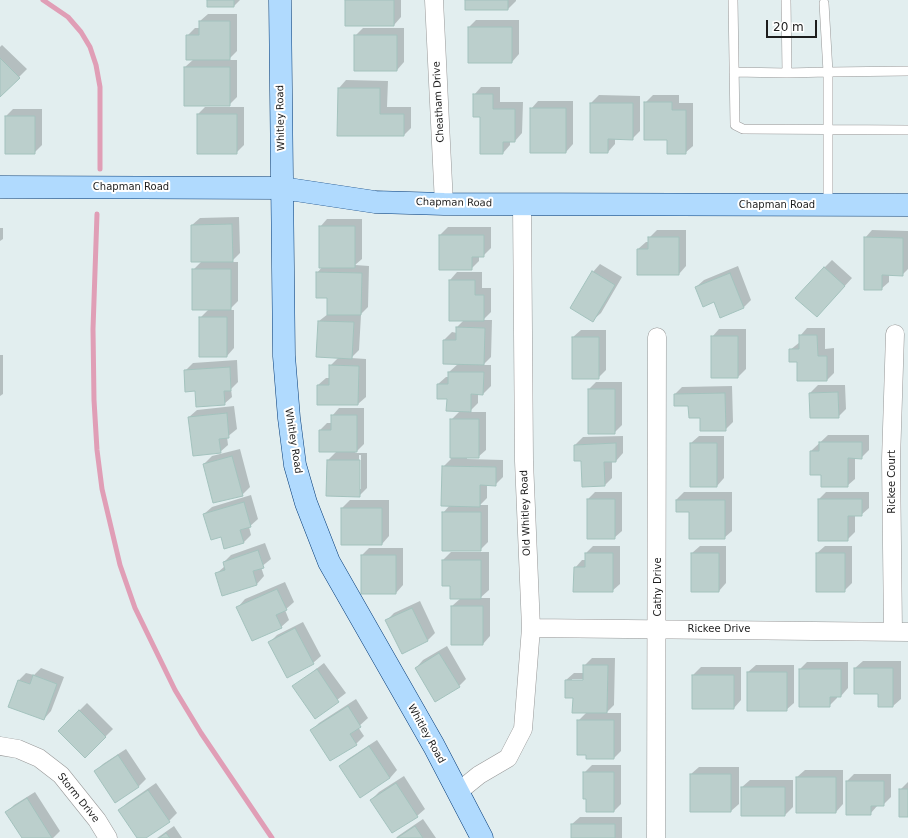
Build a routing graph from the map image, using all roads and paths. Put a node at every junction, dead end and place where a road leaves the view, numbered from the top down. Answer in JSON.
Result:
{"nodes":[{"id":1,"x":280,"y":0,"type":"edge"},
{"id":2,"x":434,"y":0,"type":"edge"},
{"id":3,"x":734,"y":0,"type":"edge"},
{"id":4,"x":786,"y":0,"type":"edge"},
{"id":5,"x":824,"y":4,"type":"dead end"},
{"id":6,"x":907,"y":69,"type":"edge"},
{"id":7,"x":734,"y":72,"type":"junction"},
{"id":8,"x":828,"y":72,"type":"junction"},
{"id":9,"x":787,"y":73,"type":"junction"},
{"id":10,"x":828,"y":130,"type":"junction"},
{"id":11,"x":908,"y":130,"type":"edge"},
{"id":12,"x":0,"y":187,"type":"edge"},
{"id":13,"x":282,"y":188,"type":"junction"},
{"id":14,"x":444,"y":204,"type":"junction"},
{"id":15,"x":522,"y":204,"type":"junction"},
{"id":16,"x":828,"y":205,"type":"junction"},
{"id":17,"x":908,"y":205,"type":"edge"},
{"id":18,"x":895,"y":334,"type":"dead end"},
{"id":19,"x":657,"y":336,"type":"dead end"},
{"id":20,"x":531,"y":628,"type":"junction"},
{"id":21,"x":658,"y":629,"type":"junction"},
{"id":22,"x":901,"y":631,"type":"edge"},
{"id":23,"x":0,"y":746,"type":"edge"},
{"id":24,"x":458,"y":792,"type":"junction"},
{"id":25,"x":108,"y":838,"type":"edge"},
{"id":26,"x":482,"y":838,"type":"edge"},
{"id":27,"x":656,"y":838,"type":"edge"}],
"edges":[{"from":1,"to":13,"type":"street","name":"Whitley Road"},
{"from":2,"to":14,"type":"street","name":"Cheatham Drive"},
{"from":3,"to":7,"type":"lane"},
{"from":4,"to":9,"type":"lane"},
{"from":5,"to":8,"type":"lane"},
{"from":6,"to":8,"type":"lane"},
{"from":7,"to":9,"type":"lane"},
{"from":7,"to":10,"type":"lane"},
{"from":8,"to":9,"type":"lane"},
{"from":8,"to":10,"type":"lane"},
{"from":10,"to":11,"type":"lane"},
{"from":10,"to":16,"type":"lane"},
{"from":12,"to":13,"type":"street","name":"Chapman Road"},
{"from":13,"to":14,"type":"street","name":"Chapman Road"},
{"from":13,"to":24,"type":"street","name":"Whitley Road"},
{"from":14,"to":15,"type":"street","name":"Chapman Road"},
{"from":15,"to":16,"type":"street","name":"Chapman Road"},
{"from":15,"to":20,"type":"street","name":"Old Whitley Road"},
{"from":16,"to":17,"type":"street","name":"Chapman Road"},
{"from":18,"to":22,"type":"street","name":"Rickee Court"},
{"from":19,"to":21,"type":"street","name":"Cathy Drive"},
{"from":20,"to":21,"type":"street","name":"Rickee Drive"},
{"from":20,"to":24,"type":"street","name":"Old Whitley Road"},
{"from":21,"to":22,"type":"street","name":"Rickee Drive"},
{"from":21,"to":27,"type":"street","name":"Cathy Drive"},
{"from":23,"to":25,"type":"street","name":"Storm Drive"},
{"from":24,"to":26,"type":"street","name":"Whitley Road"}]}
